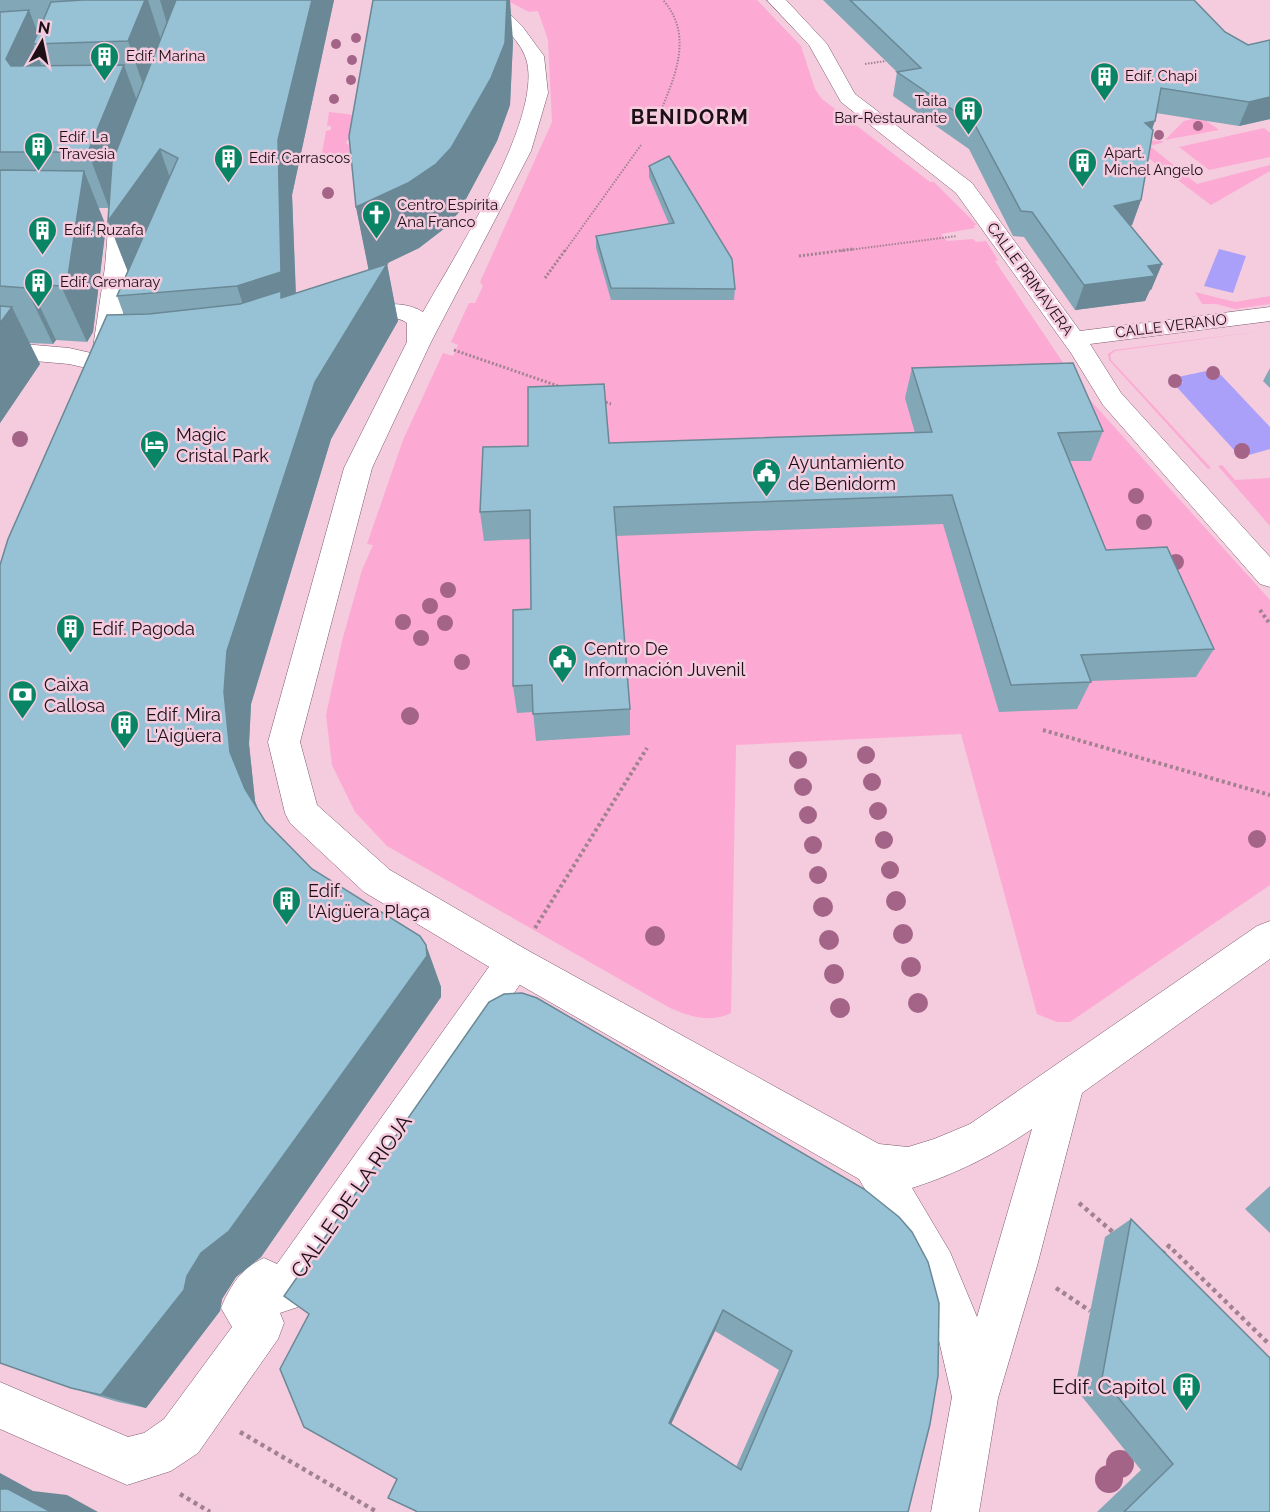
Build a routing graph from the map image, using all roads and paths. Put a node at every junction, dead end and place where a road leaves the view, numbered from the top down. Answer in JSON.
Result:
{"nodes":[{"id":1,"x":486,"y":0,"type":"edge"},
{"id":2,"x":663,"y":0,"type":"edge"},
{"id":3,"x":776,"y":0,"type":"edge"},
{"id":4,"x":659,"y":115,"type":"dead end"},
{"id":5,"x":641,"y":145,"type":"dead end"},
{"id":6,"x":130,"y":183,"type":"edge"},
{"id":7,"x":96,"y":217,"type":"dead end"},
{"id":8,"x":120,"y":217,"type":"junction"},
{"id":9,"x":958,"y":236,"type":"dead end"},
{"id":10,"x":799,"y":256,"type":"dead end"},
{"id":11,"x":545,"y":278,"type":"dead end"},
{"id":12,"x":1270,"y":314,"type":"edge"},
{"id":13,"x":336,"y":326,"type":"edge"},
{"id":14,"x":432,"y":338,"type":"junction"},
{"id":15,"x":1072,"y":339,"type":"junction"},
{"id":16,"x":0,"y":350,"type":"edge"},
{"id":17,"x":567,"y":389,"type":"edge"},
{"id":18,"x":600,"y":400,"type":"edge"},
{"id":19,"x":611,"y":404,"type":"dead end"},
{"id":20,"x":1270,"y":576,"type":"edge"},
{"id":21,"x":1043,"y":730,"type":"dead end"},
{"id":22,"x":647,"y":748,"type":"dead end"},
{"id":23,"x":1270,"y":795,"type":"edge"},
{"id":24,"x":1270,"y":938,"type":"edge"},
{"id":25,"x":514,"y":962,"type":"junction"},
{"id":26,"x":1065,"y":1081,"type":"junction"},
{"id":27,"x":874,"y":1164,"type":"junction"},
{"id":28,"x":1156,"y":1260,"type":"edge"},
{"id":29,"x":1270,"y":1345,"type":"edge"},
{"id":30,"x":975,"y":1398,"type":"junction"},
{"id":31,"x":0,"y":1405,"type":"edge"},
{"id":32,"x":201,"y":1409,"type":"junction"},
{"id":33,"x":377,"y":1512,"type":"edge"},
{"id":34,"x":955,"y":1512,"type":"edge"}],
"edges":[{"from":1,"to":14,"type":"street"},
{"from":2,"to":4,"type":"path"},
{"from":3,"to":15,"type":"street","name":"CALLE PRIMAVERA"},
{"from":5,"to":11,"type":"path"},
{"from":6,"to":8,"type":"street"},
{"from":7,"to":8,"type":"street"},
{"from":8,"to":16,"type":"street"},
{"from":9,"to":10,"type":"path"},
{"from":12,"to":15,"type":"street","name":"CALLE VERANO"},
{"from":13,"to":14,"type":"street"},
{"from":14,"to":17,"type":"path"},
{"from":14,"to":25,"type":"street"},
{"from":15,"to":20,"type":"street","name":"CALLE PRIMAVERA"},
{"from":18,"to":19,"type":"path"},
{"from":21,"to":23,"type":"path"},
{"from":22,"to":25,"type":"path"},
{"from":24,"to":26,"type":"street"},
{"from":25,"to":27,"type":"street"},
{"from":25,"to":32,"type":"street","name":"CALLE DE LA RIOJA"},
{"from":26,"to":27,"type":"street"},
{"from":26,"to":30,"type":"street"},
{"from":27,"to":30,"type":"street"},
{"from":28,"to":29,"type":"path"},
{"from":30,"to":34,"type":"street"},
{"from":31,"to":32,"type":"street","name":"CALLE DE LA RIOJA"},
{"from":32,"to":33,"type":"path"}]}
